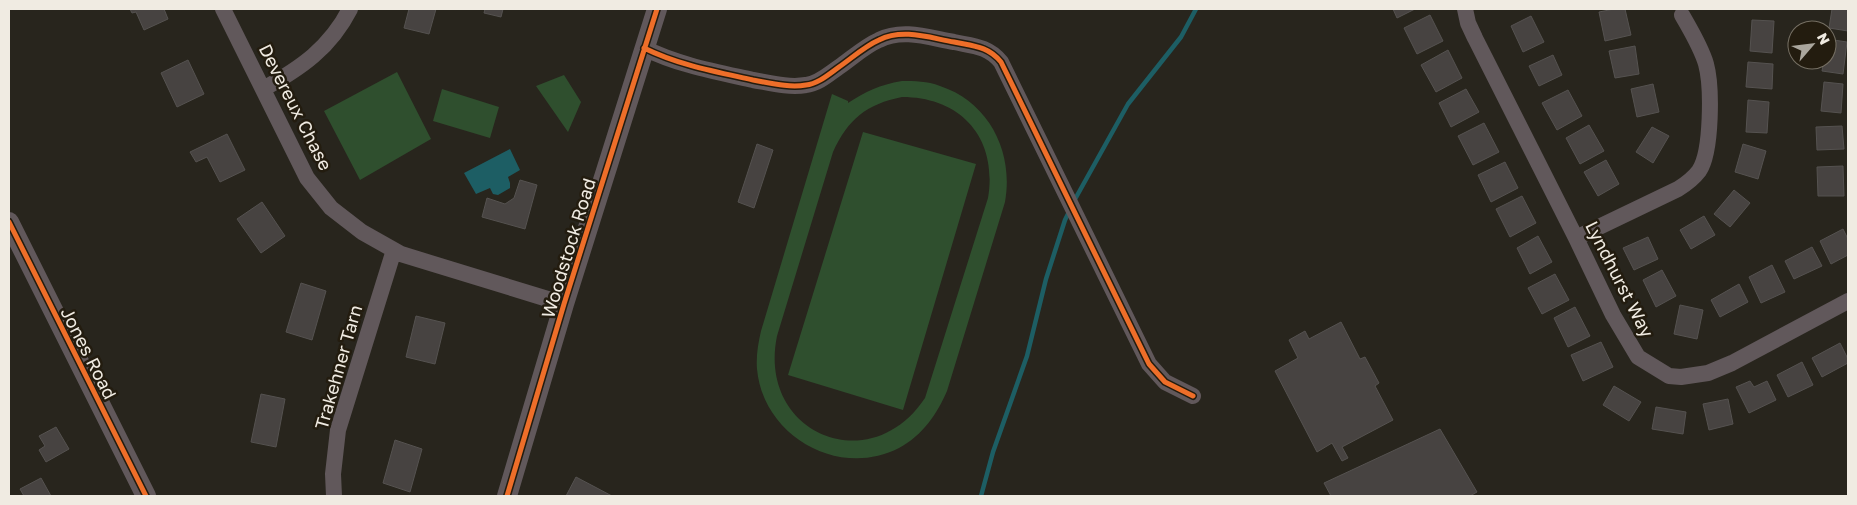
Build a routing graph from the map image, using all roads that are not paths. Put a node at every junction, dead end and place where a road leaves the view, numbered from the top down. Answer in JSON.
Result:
{"nodes":[{"id":1,"x":224,"y":9,"type":"edge"},
{"id":2,"x":350,"y":9,"type":"edge"},
{"id":3,"x":657,"y":9,"type":"edge"},
{"id":4,"x":1465,"y":9,"type":"edge"},
{"id":5,"x":1682,"y":15,"type":"dead end"},
{"id":6,"x":644,"y":48,"type":"junction"},
{"id":7,"x":263,"y":89,"type":"junction"},
{"id":8,"x":9,"y":222,"type":"edge"},
{"id":9,"x":1576,"y":238,"type":"junction"},
{"id":10,"x":394,"y":250,"type":"junction"},
{"id":11,"x":1848,"y":301,"type":"edge"},
{"id":12,"x":564,"y":304,"type":"junction"},
{"id":13,"x":1193,"y":396,"type":"dead end"},
{"id":14,"x":146,"y":496,"type":"edge"},
{"id":15,"x":334,"y":496,"type":"edge"},
{"id":16,"x":507,"y":496,"type":"edge"}],
"edges":[{"from":1,"to":7,"type":"street","name":"Devereux Chase"},
{"from":2,"to":7,"type":"street"},
{"from":3,"to":6,"type":"street","name":"Woodstock Road"},
{"from":4,"to":9,"type":"street","name":"Lyndhurst Way"},
{"from":5,"to":9,"type":"street"},
{"from":6,"to":12,"type":"street","name":"Woodstock Road"},
{"from":6,"to":13,"type":"street"},
{"from":7,"to":10,"type":"street","name":"Devereux Chase"},
{"from":8,"to":14,"type":"street","name":"Jones Road"},
{"from":9,"to":11,"type":"street","name":"Lyndhurst Way"},
{"from":10,"to":12,"type":"street","name":"Devereux Chase"},
{"from":10,"to":15,"type":"street","name":"Trakehner Tarn"},
{"from":12,"to":16,"type":"street","name":"Woodstock Road"}]}
